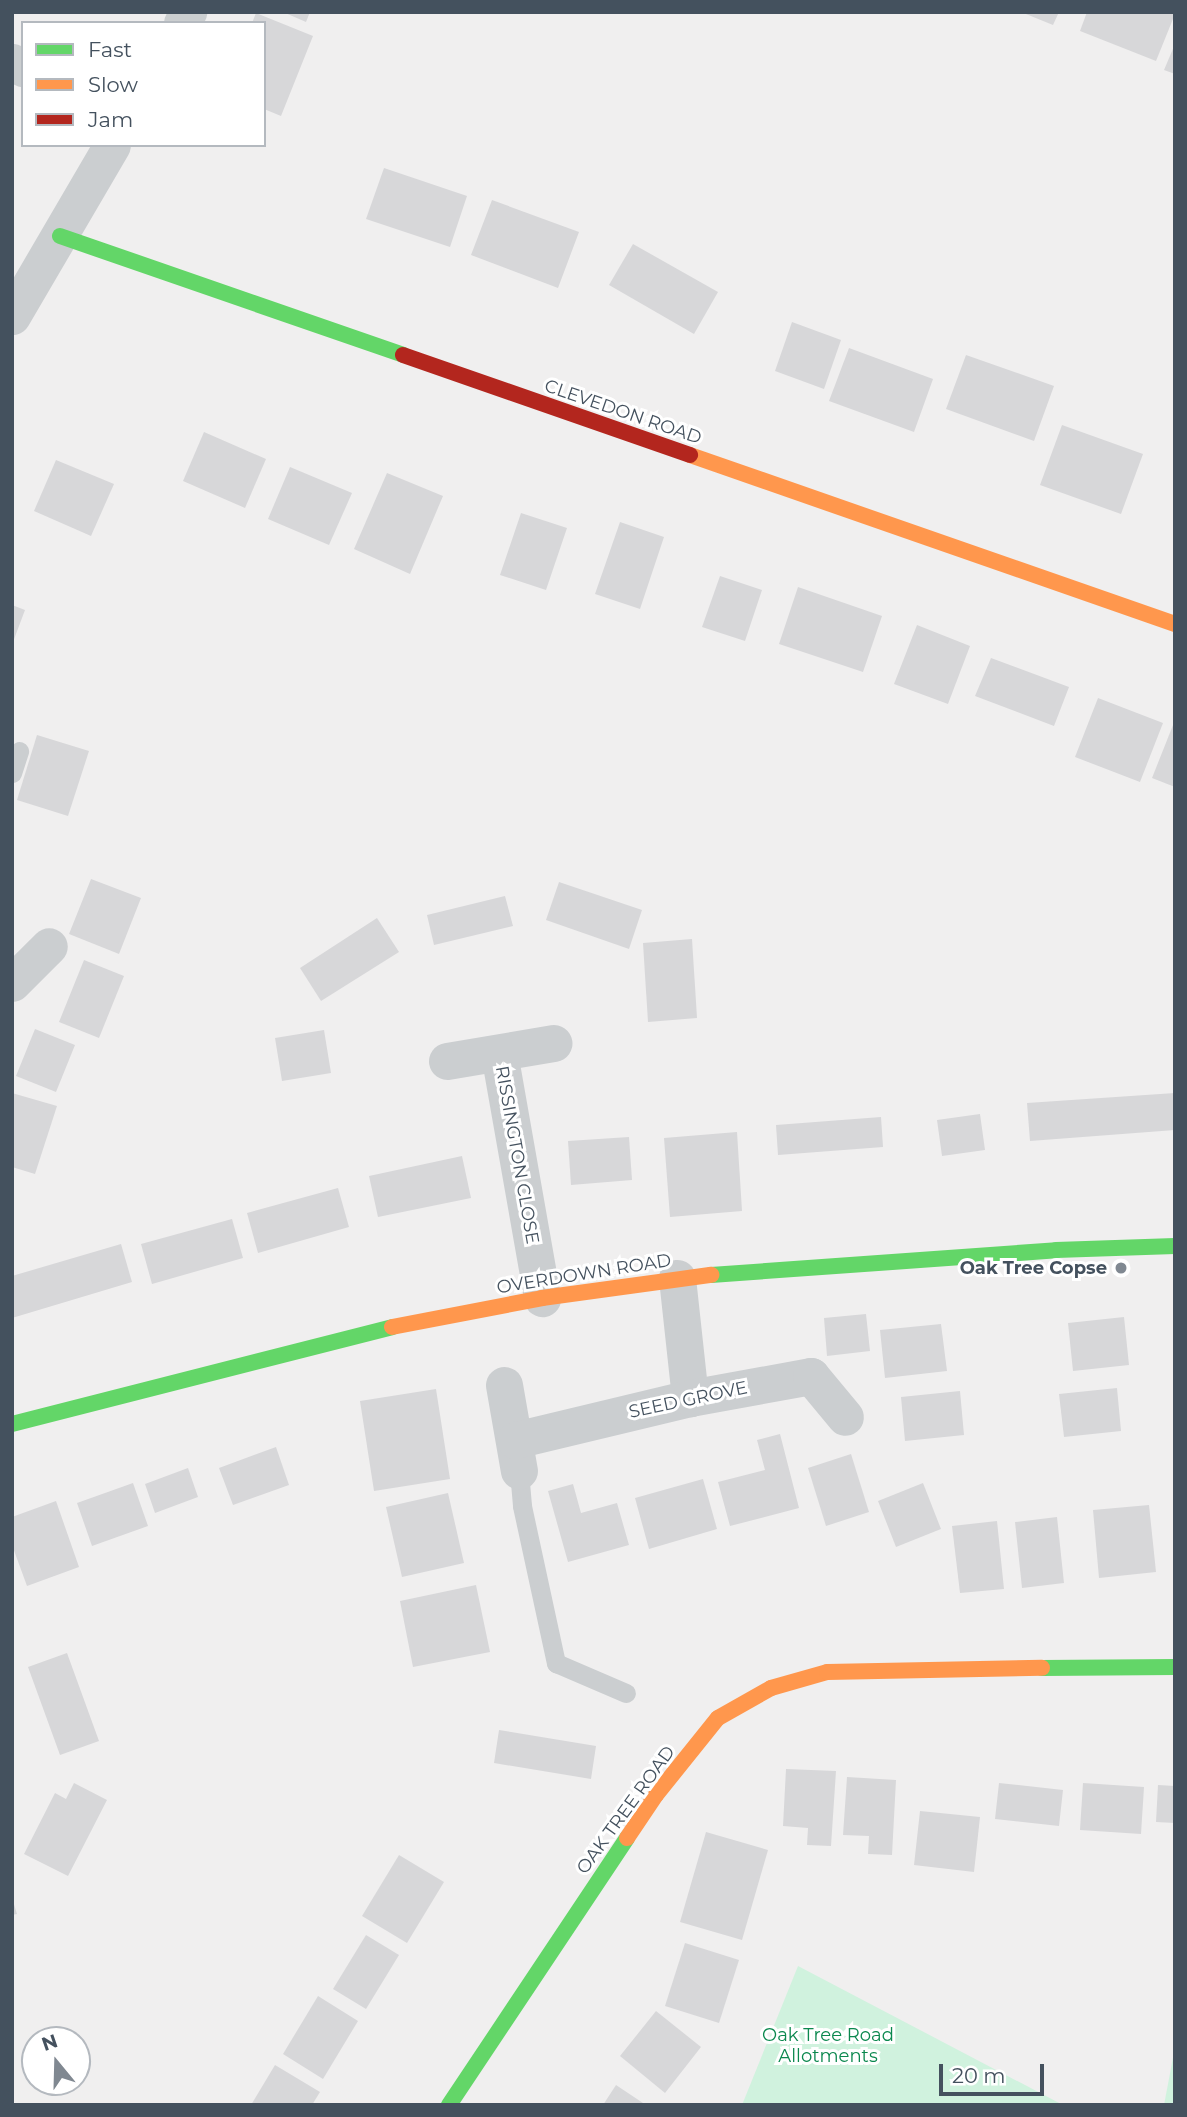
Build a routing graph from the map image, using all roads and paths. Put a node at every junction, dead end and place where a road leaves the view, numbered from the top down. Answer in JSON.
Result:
{"nodes":[{"id":1,"x":111,"y":147,"type":"edge"},
{"id":2,"x":60,"y":236,"type":"junction"},
{"id":3,"x":12,"y":316,"type":"edge"},
{"id":4,"x":1175,"y":624,"type":"edge"},
{"id":5,"x":19,"y":751,"type":"dead end"},
{"id":6,"x":12,"y":773,"type":"edge"},
{"id":7,"x":48,"y":946,"type":"dead end"},
{"id":8,"x":12,"y":982,"type":"edge"},
{"id":9,"x":553,"y":1044,"type":"dead end"},
{"id":10,"x":499,"y":1053,"type":"junction"},
{"id":11,"x":447,"y":1060,"type":"dead end"},
{"id":12,"x":1175,"y":1246,"type":"edge"},
{"id":13,"x":677,"y":1278,"type":"junction"},
{"id":14,"x":541,"y":1298,"type":"junction"},
{"id":15,"x":504,"y":1385,"type":"dead end"},
{"id":16,"x":690,"y":1398,"type":"junction"},
{"id":17,"x":845,"y":1417,"type":"dead end"},
{"id":18,"x":12,"y":1424,"type":"edge"},
{"id":19,"x":517,"y":1455,"type":"junction"},
{"id":20,"x":1175,"y":1667,"type":"edge"},
{"id":21,"x":626,"y":1693,"type":"dead end"},
{"id":22,"x":449,"y":2105,"type":"edge"}],
"edges":[{"from":1,"to":2,"type":"street"},
{"from":2,"to":3,"type":"street"},
{"from":2,"to":4,"type":"street","name":"CLEVEDON ROAD"},
{"from":5,"to":6,"type":"lane"},
{"from":7,"to":8,"type":"street"},
{"from":9,"to":10,"type":"street","name":"RISSINGTON CLOSE"},
{"from":10,"to":11,"type":"street","name":"RISSINGTON CLOSE"},
{"from":10,"to":14,"type":"street","name":"RISSINGTON CLOSE"},
{"from":12,"to":13,"type":"street","name":"OVERDOWN ROAD"},
{"from":13,"to":14,"type":"street","name":"OVERDOWN ROAD"},
{"from":13,"to":16,"type":"street"},
{"from":14,"to":18,"type":"street","name":"OVERDOWN ROAD"},
{"from":15,"to":19,"type":"street"},
{"from":16,"to":17,"type":"street","name":"SEED GROVE"},
{"from":16,"to":19,"type":"street","name":"SEED GROVE"},
{"from":19,"to":21,"type":"lane"},
{"from":20,"to":22,"type":"street","name":"OAK TREE ROAD"}]}
